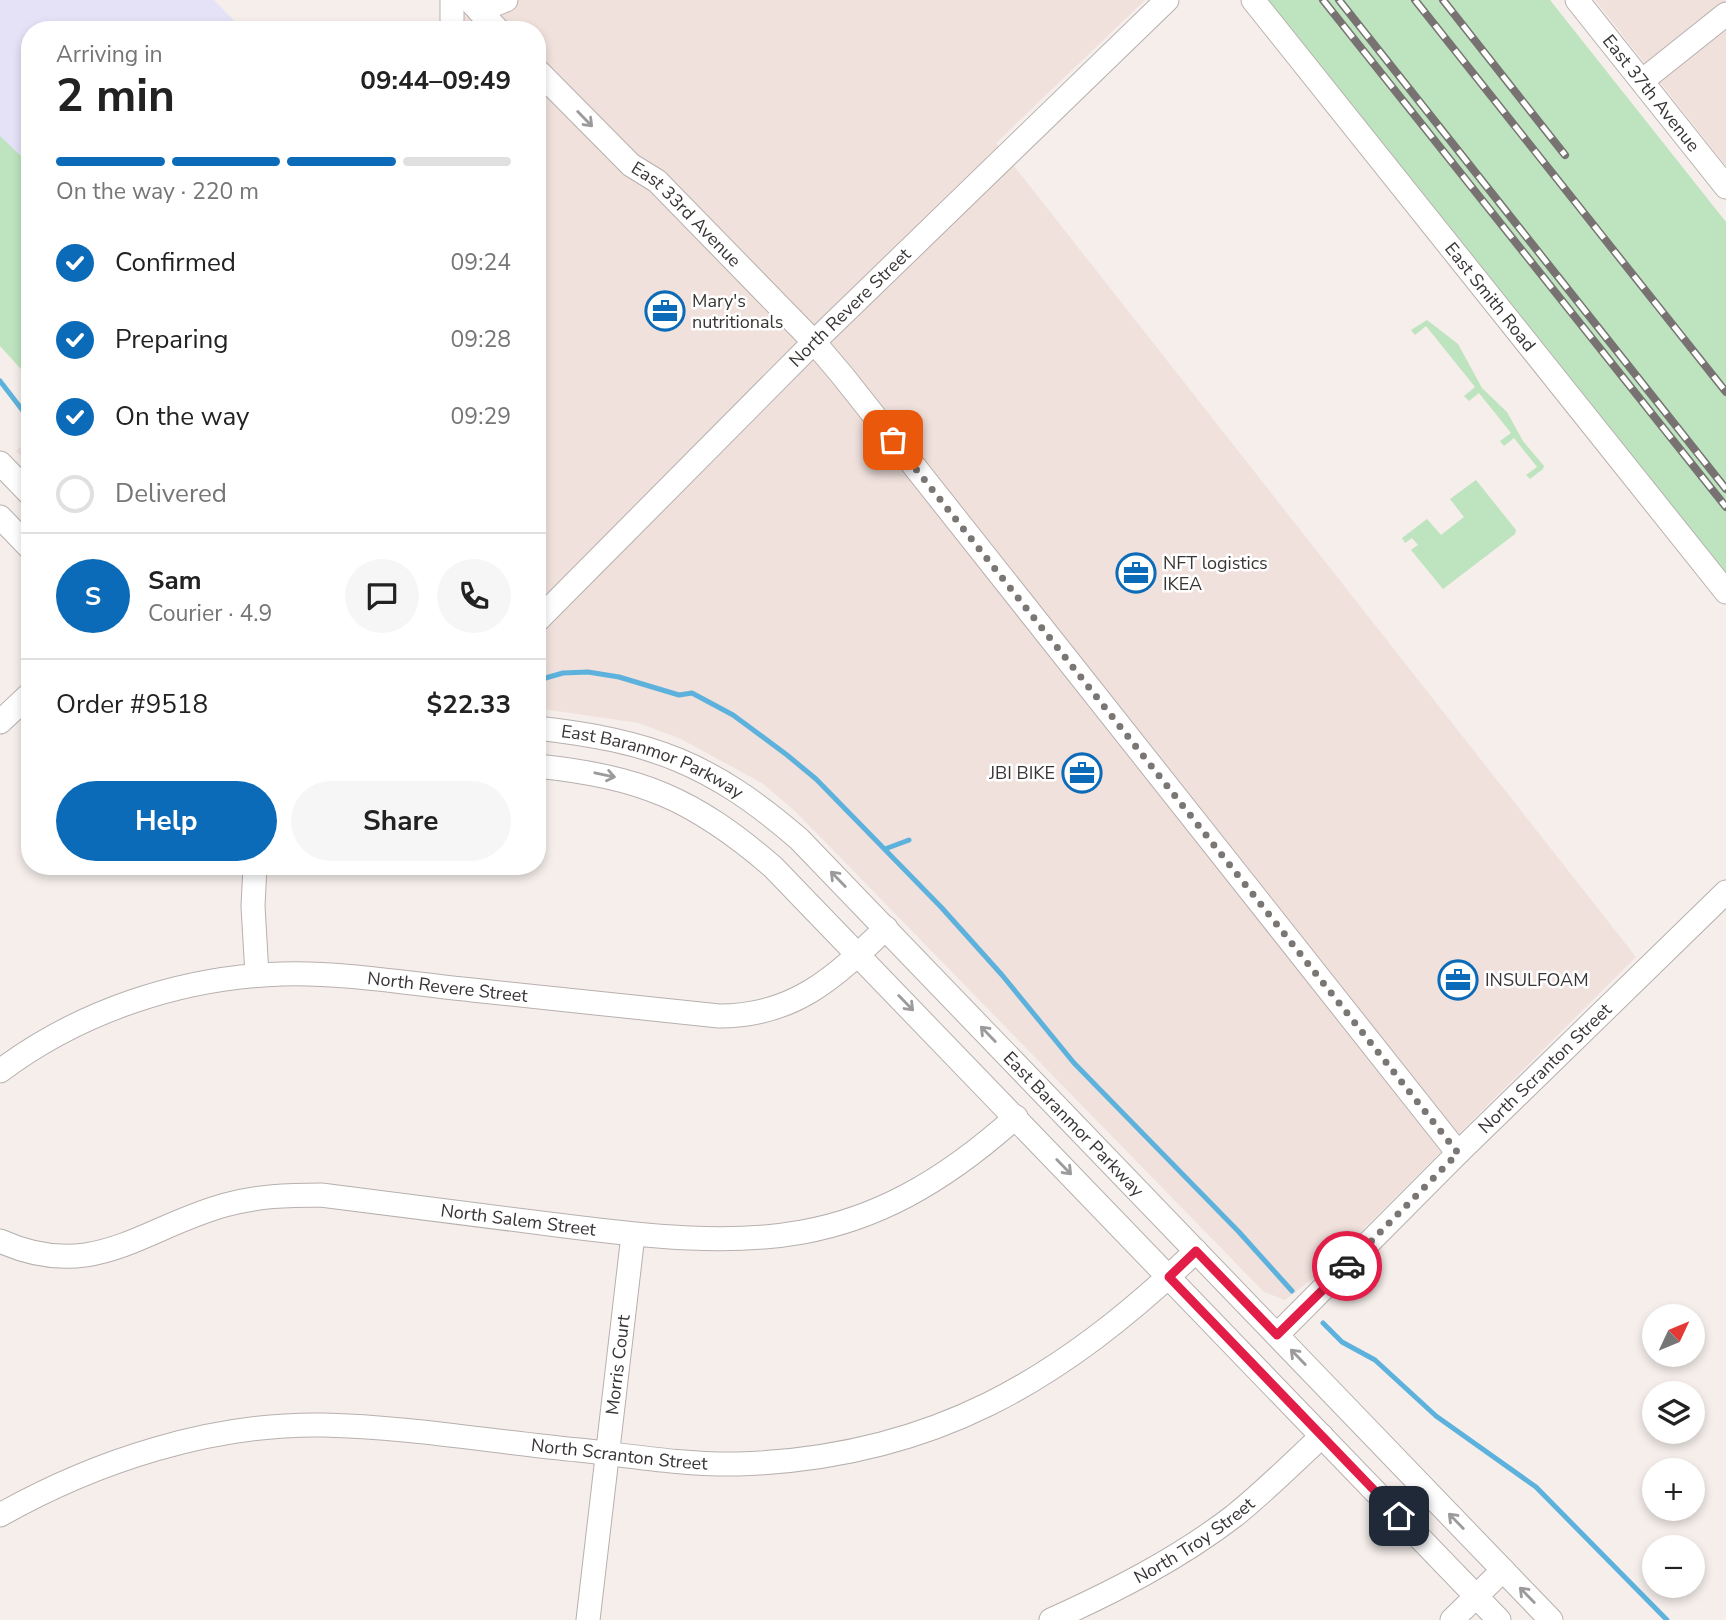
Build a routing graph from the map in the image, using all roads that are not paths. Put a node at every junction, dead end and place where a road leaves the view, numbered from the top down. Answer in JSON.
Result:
{"nodes":[{"id":1,"x":453,"y":0,"type":"edge"},
{"id":2,"x":506,"y":0,"type":"edge"},
{"id":3,"x":1167,"y":0,"type":"edge"},
{"id":4,"x":1253,"y":0,"type":"edge"},
{"id":5,"x":1577,"y":0,"type":"edge"},
{"id":6,"x":474,"y":5,"type":"edge"},
{"id":7,"x":1726,"y":14,"type":"edge"},
{"id":8,"x":452,"y":21,"type":"edge"},
{"id":9,"x":489,"y":21,"type":"edge"},
{"id":10,"x":546,"y":79,"type":"edge"},
{"id":11,"x":1642,"y":81,"type":"junction"},
{"id":12,"x":1726,"y":187,"type":"edge"},
{"id":13,"x":814,"y":342,"type":"junction"},
{"id":14,"x":0,"y":463,"type":"edge"},
{"id":15,"x":21,"y":479,"type":"edge"},
{"id":16,"x":0,"y":517,"type":"edge"},
{"id":17,"x":21,"y":539,"type":"edge"},
{"id":18,"x":1726,"y":592,"type":"edge"},
{"id":19,"x":546,"y":612,"type":"edge"},
{"id":20,"x":21,"y":702,"type":"edge"},
{"id":21,"x":0,"y":722,"type":"edge"},
{"id":22,"x":546,"y":729,"type":"edge"},
{"id":23,"x":546,"y":767,"type":"edge"},
{"id":24,"x":255,"y":875,"type":"edge"},
{"id":25,"x":1726,"y":892,"type":"edge"},
{"id":26,"x":886,"y":928,"type":"junction"},
{"id":27,"x":859,"y":954,"type":"junction"},
{"id":28,"x":257,"y":975,"type":"junction"},
{"id":29,"x":0,"y":1071,"type":"edge"},
{"id":30,"x":1016,"y":1117,"type":"junction"},
{"id":31,"x":1458,"y":1153,"type":"junction"},
{"id":32,"x":633,"y":1235,"type":"junction"},
{"id":33,"x":0,"y":1241,"type":"edge"},
{"id":34,"x":1196,"y":1251,"type":"junction"},
{"id":35,"x":1169,"y":1277,"type":"junction"},
{"id":36,"x":1277,"y":1335,"type":"junction"},
{"id":37,"x":1322,"y":1436,"type":"junction"},
{"id":38,"x":609,"y":1454,"type":"junction"},
{"id":39,"x":0,"y":1515,"type":"edge"},
{"id":40,"x":1503,"y":1570,"type":"junction"},
{"id":41,"x":1476,"y":1596,"type":"junction"},
{"id":42,"x":589,"y":1620,"type":"edge"},
{"id":43,"x":1051,"y":1620,"type":"edge"},
{"id":44,"x":1452,"y":1620,"type":"edge"},
{"id":45,"x":1499,"y":1620,"type":"edge"},
{"id":46,"x":1551,"y":1620,"type":"edge"}],
"edges":[{"from":1,"to":8,"type":"street"},
{"from":2,"to":6,"type":"street"},
{"from":3,"to":13,"type":"street","name":"North Revere Street"},
{"from":4,"to":18,"type":"street","name":"East Smith Road"},
{"from":5,"to":11,"type":"street","name":"East 37th Avenue"},
{"from":6,"to":9,"type":"street"},
{"from":7,"to":11,"type":"street"},
{"from":10,"to":13,"type":"street","name":"East 33rd Avenue","one_way":true},
{"from":11,"to":12,"type":"street","name":"East 37th Avenue"},
{"from":13,"to":19,"type":"street","name":"North Revere Street"},
{"from":13,"to":31,"type":"street","name":"East 33rd Avenue"},
{"from":14,"to":15,"type":"street"},
{"from":16,"to":17,"type":"street"},
{"from":20,"to":21,"type":"street"},
{"from":26,"to":22,"type":"street","name":"East Baranmor Parkway","one_way":true},
{"from":23,"to":27,"type":"street","name":"East Baranmor Parkway","one_way":true},
{"from":24,"to":28,"type":"street"},
{"from":25,"to":31,"type":"street","name":"North Scranton Street"},
{"from":26,"to":27,"type":"street","name":"North Revere Street"},
{"from":34,"to":26,"type":"street","name":"East Baranmor Parkway","one_way":true},
{"from":27,"to":28,"type":"street","name":"North Revere Street"},
{"from":27,"to":30,"type":"street","name":"East Baranmor Parkway","one_way":true},
{"from":28,"to":29,"type":"street","name":"North Revere Street"},
{"from":30,"to":32,"type":"street","name":"North Salem Street"},
{"from":30,"to":35,"type":"street","name":"East Baranmor Parkway","one_way":true},
{"from":31,"to":36,"type":"street","name":"North Scranton Street"},
{"from":32,"to":33,"type":"street","name":"North Salem Street"},
{"from":32,"to":38,"type":"street","name":"Morris Court"},
{"from":34,"to":35,"type":"street","name":"North Scranton Street"},
{"from":34,"to":36,"type":"street","name":"East Baranmor Parkway"},
{"from":35,"to":37,"type":"street","name":"East Baranmor Parkway"},
{"from":35,"to":38,"type":"street","name":"North Scranton Street"},
{"from":40,"to":36,"type":"street","name":"East Baranmor Parkway","one_way":true},
{"from":37,"to":41,"type":"street","name":"East Baranmor Parkway"},
{"from":37,"to":43,"type":"street","name":"North Troy Street"},
{"from":38,"to":39,"type":"street","name":"North Scranton Street"},
{"from":38,"to":42,"type":"street","name":"Morris Court"},
{"from":40,"to":41,"type":"street"},
{"from":46,"to":40,"type":"street","name":"East Baranmor Parkway","one_way":true},
{"from":41,"to":44,"type":"street"},
{"from":41,"to":45,"type":"street","name":"East Baranmor Parkway"}]}
